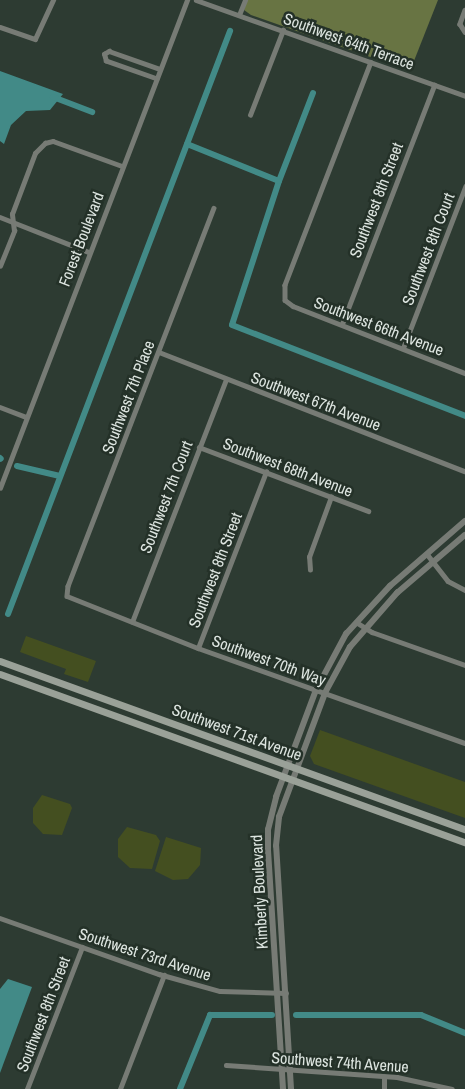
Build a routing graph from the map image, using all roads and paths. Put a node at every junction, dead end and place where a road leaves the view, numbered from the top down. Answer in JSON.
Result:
{"nodes":[{"id":1,"x":53,"y":0,"type":"edge"},
{"id":2,"x":187,"y":0,"type":"edge"},
{"id":3,"x":196,"y":0,"type":"edge"},
{"id":4,"x":245,"y":0,"type":"edge"},
{"id":5,"x":465,"y":10,"type":"edge"},
{"id":6,"x":239,"y":15,"type":"junction"},
{"id":7,"x":0,"y":27,"type":"edge"},
{"id":8,"x":282,"y":30,"type":"junction"},
{"id":9,"x":463,"y":30,"type":"edge"},
{"id":10,"x":371,"y":62,"type":"junction"},
{"id":11,"x":160,"y":69,"type":"junction"},
{"id":12,"x":157,"y":78,"type":"junction"},
{"id":13,"x":434,"y":85,"type":"junction"},
{"id":14,"x":465,"y":96,"type":"edge"},
{"id":15,"x":250,"y":115,"type":"dead end"},
{"id":16,"x":122,"y":166,"type":"junction"},
{"id":17,"x":465,"y":187,"type":"edge"},
{"id":18,"x":214,"y":208,"type":"dead end"},
{"id":19,"x":0,"y":217,"type":"edge"},
{"id":20,"x":14,"y":223,"type":"junction"},
{"id":21,"x":89,"y":252,"type":"junction"},
{"id":22,"x":0,"y":266,"type":"edge"},
{"id":23,"x":342,"y":324,"type":"junction"},
{"id":24,"x":403,"y":348,"type":"junction"},
{"id":25,"x":159,"y":352,"type":"junction"},
{"id":26,"x":465,"y":372,"type":"edge"},
{"id":27,"x":226,"y":380,"type":"junction"},
{"id":28,"x":0,"y":407,"type":"edge"},
{"id":29,"x":26,"y":417,"type":"junction"},
{"id":30,"x":199,"y":447,"type":"junction"},
{"id":31,"x":465,"y":471,"type":"edge"},
{"id":32,"x":266,"y":472,"type":"junction"},
{"id":33,"x":0,"y":488,"type":"edge"},
{"id":34,"x":331,"y":497,"type":"junction"},
{"id":35,"x":368,"y":511,"type":"dead end"},
{"id":36,"x":465,"y":521,"type":"edge"},
{"id":37,"x":465,"y":535,"type":"edge"},
{"id":38,"x":427,"y":554,"type":"junction"},
{"id":39,"x":432,"y":561,"type":"junction"},
{"id":40,"x":310,"y":570,"type":"dead end"},
{"id":41,"x":465,"y":590,"type":"edge"},
{"id":42,"x":67,"y":596,"type":"joint"},
{"id":43,"x":132,"y":622,"type":"junction"},
{"id":44,"x":356,"y":622,"type":"junction"},
{"id":45,"x":364,"y":627,"type":"junction"},
{"id":46,"x":198,"y":648,"type":"junction"},
{"id":47,"x":0,"y":661,"type":"edge"},
{"id":48,"x":465,"y":666,"type":"edge"},
{"id":49,"x":0,"y":674,"type":"edge"},
{"id":50,"x":316,"y":690,"type":"junction"},
{"id":51,"x":325,"y":693,"type":"junction"},
{"id":52,"x":465,"y":742,"type":"edge"},
{"id":53,"x":288,"y":765,"type":"junction"},
{"id":54,"x":296,"y":768,"type":"junction"},
{"id":55,"x":283,"y":776,"type":"junction"},
{"id":56,"x":292,"y":780,"type":"junction"},
{"id":57,"x":465,"y":829,"type":"edge"},
{"id":58,"x":465,"y":842,"type":"edge"},
{"id":59,"x":0,"y":918,"type":"edge"},
{"id":60,"x":82,"y":947,"type":"junction"},
{"id":61,"x":164,"y":975,"type":"junction"},
{"id":62,"x":286,"y":993,"type":"junction"},
{"id":63,"x":278,"y":994,"type":"junction"},
{"id":64,"x":226,"y":1065,"type":"dead end"},
{"id":65,"x":283,"y":1070,"type":"junction"},
{"id":66,"x":292,"y":1071,"type":"junction"},
{"id":67,"x":384,"y":1077,"type":"junction"},
{"id":68,"x":27,"y":1089,"type":"edge"},
{"id":69,"x":120,"y":1089,"type":"edge"},
{"id":70,"x":283,"y":1089,"type":"edge"},
{"id":71,"x":291,"y":1089,"type":"edge"},
{"id":72,"x":384,"y":1089,"type":"edge"},
{"id":73,"x":452,"y":1089,"type":"edge"}],
"edges":[{"from":1,"to":7,"type":"street"},
{"from":2,"to":11,"type":"street","name":"Forest Boulevard"},
{"from":3,"to":6,"type":"street","name":"Southwest 64th Terrace"},
{"from":4,"to":6,"type":"street"},
{"from":5,"to":9,"type":"street"},
{"from":6,"to":8,"type":"street","name":"Southwest 64th Terrace"},
{"from":8,"to":10,"type":"street","name":"Southwest 64th Terrace"},
{"from":8,"to":15,"type":"street"},
{"from":10,"to":13,"type":"street","name":"Southwest 64th Terrace"},
{"from":10,"to":23,"type":"street","name":"Southwest 66th Avenue"},
{"from":11,"to":12,"type":"street","name":"Forest Boulevard"},
{"from":11,"to":12,"type":"street"},
{"from":12,"to":16,"type":"street","name":"Forest Boulevard"},
{"from":13,"to":14,"type":"street","name":"Southwest 64th Terrace"},
{"from":13,"to":23,"type":"street","name":"Southwest 8th Street"},
{"from":16,"to":20,"type":"street"},
{"from":16,"to":21,"type":"street","name":"Forest Boulevard"},
{"from":17,"to":24,"type":"street","name":"Southwest 8th Court"},
{"from":18,"to":25,"type":"street","name":"Southwest 7th Place"},
{"from":19,"to":20,"type":"street"},
{"from":20,"to":21,"type":"street"},
{"from":20,"to":22,"type":"street"},
{"from":21,"to":29,"type":"street","name":"Forest Boulevard"},
{"from":23,"to":24,"type":"street","name":"Southwest 66th Avenue"},
{"from":24,"to":26,"type":"street","name":"Southwest 66th Avenue"},
{"from":25,"to":27,"type":"street","name":"Southwest 67th Avenue"},
{"from":25,"to":42,"type":"street","name":"Southwest 7th Place"},
{"from":27,"to":30,"type":"street","name":"Southwest 7th Court"},
{"from":27,"to":31,"type":"street","name":"Southwest 67th Avenue"},
{"from":28,"to":29,"type":"street"},
{"from":29,"to":33,"type":"street","name":"Forest Boulevard"},
{"from":30,"to":32,"type":"street","name":"Southwest 68th Avenue"},
{"from":30,"to":43,"type":"street","name":"Southwest 7th Court"},
{"from":32,"to":34,"type":"street","name":"Southwest 68th Avenue"},
{"from":32,"to":46,"type":"street","name":"Southwest 8th Street"},
{"from":34,"to":35,"type":"street","name":"Southwest 68th Avenue"},
{"from":34,"to":40,"type":"street"},
{"from":36,"to":38,"type":"street","name":"Kimberly Boulevard"},
{"from":37,"to":39,"type":"street","name":"Kimberly Boulevard"},
{"from":38,"to":39,"type":"street"},
{"from":38,"to":44,"type":"street","name":"Kimberly Boulevard"},
{"from":39,"to":41,"type":"street"},
{"from":39,"to":45,"type":"street","name":"Kimberly Boulevard"},
{"from":42,"to":43,"type":"street","name":"Southwest 70th Way"},
{"from":43,"to":46,"type":"street","name":"Southwest 70th Way"},
{"from":44,"to":45,"type":"street"},
{"from":44,"to":50,"type":"street","name":"Kimberly Boulevard"},
{"from":45,"to":48,"type":"street"},
{"from":45,"to":51,"type":"street","name":"Kimberly Boulevard"},
{"from":46,"to":50,"type":"street","name":"Southwest 70th Way"},
{"from":47,"to":53,"type":"main road","name":"Southwest 71st Avenue"},
{"from":49,"to":55,"type":"main road","name":"Southwest 71st Avenue"},
{"from":50,"to":51,"type":"street","name":"Southwest 70th Way"},
{"from":50,"to":53,"type":"street","name":"Kimberly Boulevard"},
{"from":51,"to":52,"type":"street","name":"Southwest 70th Way"},
{"from":51,"to":54,"type":"street","name":"Kimberly Boulevard"},
{"from":53,"to":54,"type":"main road","name":"Southwest 71st Avenue"},
{"from":53,"to":55,"type":"street","name":"Kimberly Boulevard"},
{"from":54,"to":56,"type":"street","name":"Kimberly Boulevard"},
{"from":54,"to":57,"type":"main road","name":"Southwest 71st Avenue"},
{"from":55,"to":56,"type":"main road","name":"Southwest 71st Avenue"},
{"from":55,"to":63,"type":"street","name":"Kimberly Boulevard"},
{"from":56,"to":58,"type":"main road","name":"Southwest 71st Avenue"},
{"from":56,"to":62,"type":"street","name":"Kimberly Boulevard"},
{"from":59,"to":60,"type":"street","name":"Southwest 73rd Avenue"},
{"from":60,"to":61,"type":"street","name":"Southwest 73rd Avenue"},
{"from":60,"to":68,"type":"street","name":"Southwest 8th Street"},
{"from":61,"to":63,"type":"street","name":"Southwest 73rd Avenue"},
{"from":61,"to":69,"type":"street"},
{"from":62,"to":63,"type":"street","name":"Southwest 73rd Avenue"},
{"from":62,"to":66,"type":"street","name":"Kimberly Boulevard"},
{"from":63,"to":65,"type":"street","name":"Kimberly Boulevard"},
{"from":64,"to":65,"type":"street","name":"Southwest 74th Avenue"},
{"from":65,"to":66,"type":"street","name":"Southwest 74th Avenue"},
{"from":65,"to":70,"type":"street","name":"Kimberly Boulevard"},
{"from":66,"to":67,"type":"street","name":"Southwest 74th Avenue"},
{"from":66,"to":71,"type":"street","name":"Kimberly Boulevard"},
{"from":67,"to":72,"type":"street"},
{"from":67,"to":73,"type":"street","name":"Southwest 74th Avenue"}]}
